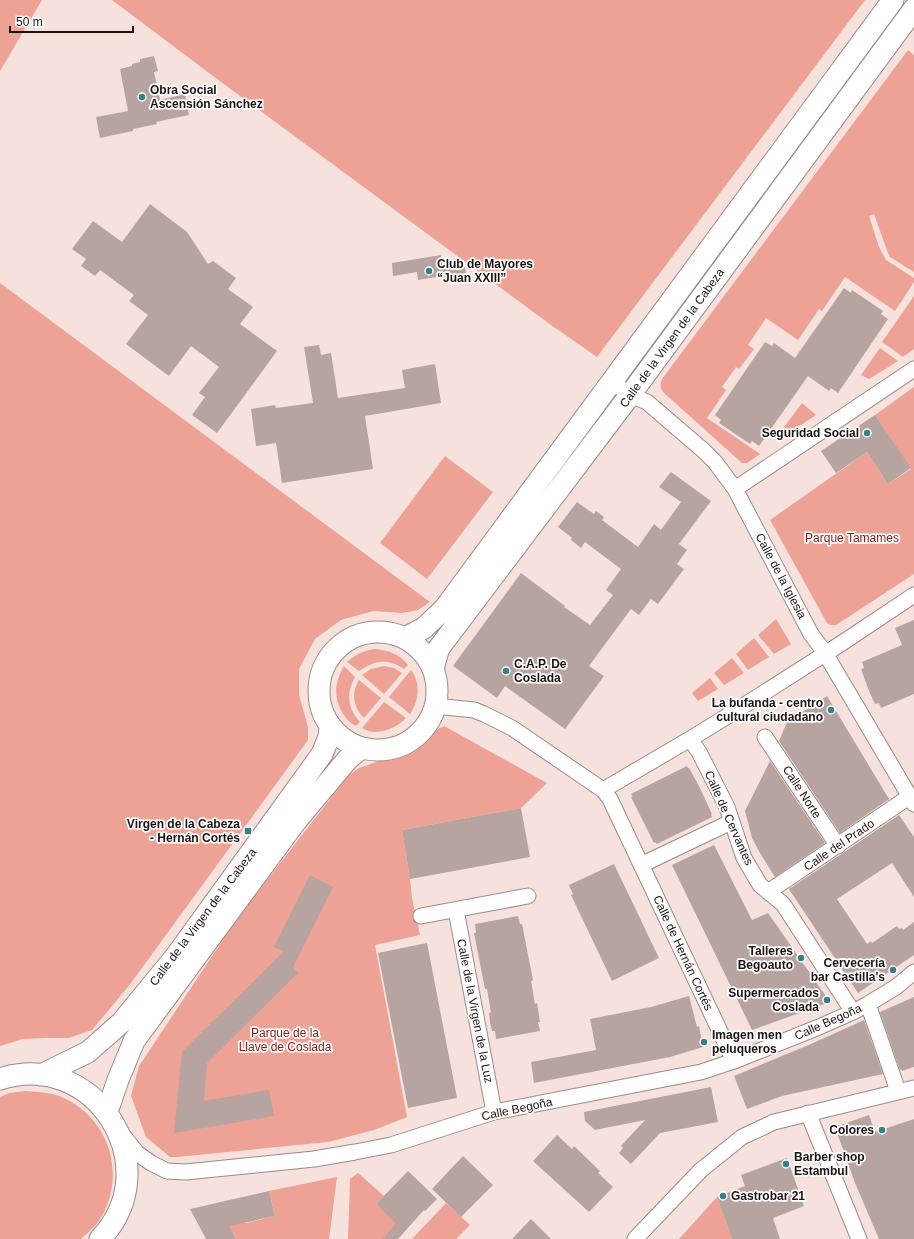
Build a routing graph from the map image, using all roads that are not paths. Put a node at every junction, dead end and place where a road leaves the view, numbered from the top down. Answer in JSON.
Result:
{"nodes":[{"id":1,"x":893,"y":0,"type":"edge"},
{"id":2,"x":914,"y":9,"type":"edge"},
{"id":3,"x":914,"y":368,"type":"edge"},
{"id":4,"x":611,"y":382,"type":"junction"},
{"id":5,"x":630,"y":396,"type":"junction"},
{"id":6,"x":735,"y":489,"type":"junction"},
{"id":7,"x":914,"y":595,"type":"edge"},
{"id":8,"x":405,"y":638,"type":"junction"},
{"id":9,"x":825,"y":653,"type":"junction"},
{"id":10,"x":433,"y":668,"type":"junction"},
{"id":11,"x":435,"y":706,"type":"junction"},
{"id":12,"x":330,"y":727,"type":"junction"},
{"id":13,"x":765,"y":737,"type":"dead end"},
{"id":14,"x":690,"y":739,"type":"junction"},
{"id":15,"x":361,"y":748,"type":"junction"},
{"id":16,"x":603,"y":790,"type":"junction"},
{"id":17,"x":912,"y":801,"type":"edge"},
{"id":18,"x":731,"y":822,"type":"junction"},
{"id":19,"x":838,"y":846,"type":"junction"},
{"id":20,"x":642,"y":866,"type":"junction"},
{"id":21,"x":768,"y":892,"type":"junction"},
{"id":22,"x":528,"y":896,"type":"dead end"},
{"id":23,"x":456,"y":910,"type":"junction"},
{"id":24,"x":421,"y":916,"type":"dead end"},
{"id":25,"x":914,"y":972,"type":"edge"},
{"id":26,"x":868,"y":1004,"type":"junction"},
{"id":27,"x":853,"y":1012,"type":"junction"},
{"id":28,"x":734,"y":1061,"type":"junction"},
{"id":29,"x":41,"y":1075,"type":"junction"},
{"id":30,"x":0,"y":1080,"type":"edge"},
{"id":31,"x":914,"y":1088,"type":"edge"},
{"id":32,"x":898,"y":1091,"type":"junction"},
{"id":33,"x":494,"y":1112,"type":"junction"},
{"id":34,"x":808,"y":1114,"type":"junction"},
{"id":35,"x":112,"y":1120,"type":"junction"},
{"id":36,"x":100,"y":1239,"type":"edge"},
{"id":37,"x":635,"y":1239,"type":"edge"},
{"id":38,"x":859,"y":1239,"type":"edge"}],
"edges":[{"from":1,"to":4,"type":"main road","name":"Calle de la Virgen de la Cabeza"},
{"from":2,"to":5,"type":"main road","name":"Calle de la Virgen de la Cabeza"},
{"from":3,"to":6,"type":"street"},
{"from":4,"to":5,"type":"street","name":"Calle de la Iglesia"},
{"from":4,"to":8,"type":"main road","name":"Calle de la Virgen de la Cabeza"},
{"from":5,"to":6,"type":"street","name":"Calle de la Iglesia"},
{"from":5,"to":10,"type":"main road","name":"Calle de la Virgen de la Cabeza"},
{"from":6,"to":9,"type":"street","name":"Calle de la Iglesia"},
{"from":7,"to":9,"type":"street"},
{"from":8,"to":10,"type":"main road"},
{"from":8,"to":12,"type":"main road"},
{"from":9,"to":14,"type":"street"},
{"from":9,"to":17,"type":"street","name":"Calle de la Iglesia"},
{"from":10,"to":11,"type":"main road"},
{"from":11,"to":15,"type":"main road"},
{"from":11,"to":16,"type":"street"},
{"from":12,"to":15,"type":"main road"},
{"from":12,"to":29,"type":"main road","name":"Calle de la Virgen de la Cabeza"},
{"from":13,"to":19,"type":"street","name":"Calle Norte"},
{"from":14,"to":16,"type":"street"},
{"from":14,"to":18,"type":"street","name":"Calle de Cervantes"},
{"from":15,"to":35,"type":"main road","name":"Calle de la Virgen de la Cabeza"},
{"from":16,"to":20,"type":"street","name":"Calle de Hernán Cortés"},
{"from":17,"to":19,"type":"street","name":"Calle del Prado"},
{"from":18,"to":20,"type":"street"},
{"from":18,"to":21,"type":"street","name":"Calle de Cervantes"},
{"from":19,"to":21,"type":"street","name":"Calle del Prado"},
{"from":20,"to":28,"type":"street","name":"Calle de Hernán Cortés"},
{"from":21,"to":27,"type":"street","name":"Calle de Cervantes"},
{"from":22,"to":23,"type":"street"},
{"from":23,"to":24,"type":"street"},
{"from":23,"to":33,"type":"street","name":"Calle de la Virgen de la Luz"},
{"from":25,"to":26,"type":"street","name":"Calle Begoña"},
{"from":26,"to":27,"type":"street","name":"Calle Begoña"},
{"from":26,"to":32,"type":"street"},
{"from":27,"to":28,"type":"street","name":"Calle Begoña"},
{"from":28,"to":33,"type":"street","name":"Calle Begoña"},
{"from":29,"to":30,"type":"main road"},
{"from":29,"to":35,"type":"main road"},
{"from":31,"to":32,"type":"street"},
{"from":32,"to":34,"type":"street"},
{"from":33,"to":35,"type":"street","name":"Calle Begoña"},
{"from":34,"to":37,"type":"street"},
{"from":34,"to":38,"type":"street"},
{"from":35,"to":36,"type":"main road"}]}
